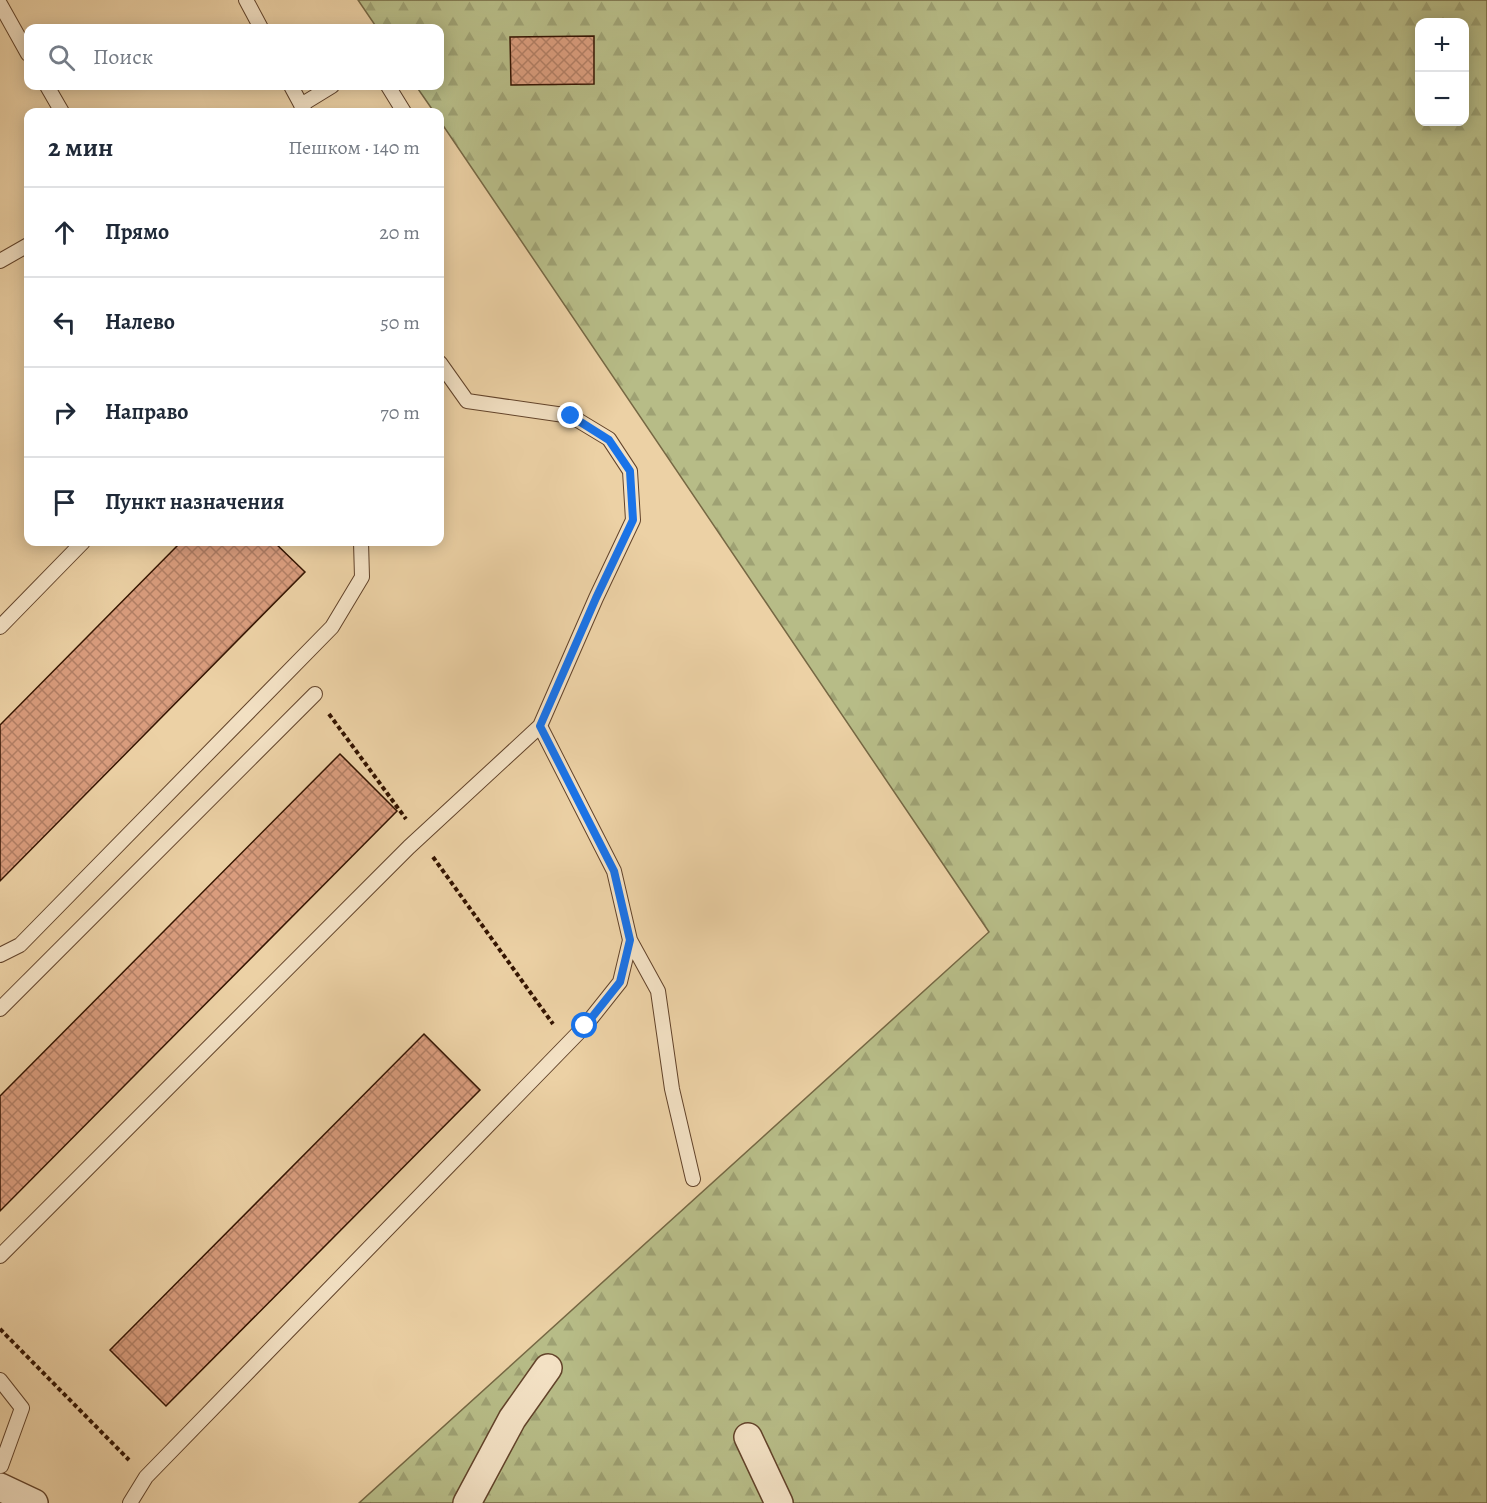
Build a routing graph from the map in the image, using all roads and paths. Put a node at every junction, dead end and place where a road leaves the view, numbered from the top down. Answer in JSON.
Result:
{"nodes":[{"id":1,"x":246,"y":0,"type":"edge"},
{"id":2,"x":0,"y":4,"type":"edge"},
{"id":3,"x":259,"y":24,"type":"edge"},
{"id":4,"x":24,"y":47,"type":"edge"},
{"id":5,"x":48,"y":90,"type":"edge"},
{"id":6,"x":293,"y":90,"type":"edge"},
{"id":7,"x":327,"y":90,"type":"edge"},
{"id":8,"x":391,"y":90,"type":"edge"},
{"id":9,"x":60,"y":108,"type":"edge"},
{"id":10,"x":302,"y":108,"type":"edge"},
{"id":11,"x":304,"y":108,"type":"edge"},
{"id":12,"x":402,"y":108,"type":"edge"},
{"id":13,"x":24,"y":247,"type":"edge"},
{"id":14,"x":0,"y":261,"type":"edge"},
{"id":15,"x":444,"y":369,"type":"edge"},
{"id":16,"x":79,"y":546,"type":"edge"},
{"id":17,"x":361,"y":546,"type":"edge"},
{"id":18,"x":0,"y":627,"type":"edge"},
{"id":19,"x":315,"y":694,"type":"joint"},
{"id":20,"x":540,"y":726,"type":"junction"},
{"id":21,"x":419,"y":838,"type":"junction"},
{"id":22,"x":630,"y":940,"type":"junction"},
{"id":23,"x":0,"y":955,"type":"edge"},
{"id":24,"x":0,"y":1009,"type":"edge"},
{"id":25,"x":568,"y":1044,"type":"junction"},
{"id":26,"x":693,"y":1179,"type":"dead end"},
{"id":27,"x":0,"y":1256,"type":"edge"},
{"id":28,"x":0,"y":1329,"type":"edge"},
{"id":29,"x":548,"y":1368,"type":"dead end"},
{"id":30,"x":0,"y":1380,"type":"edge"},
{"id":31,"x":748,"y":1437,"type":"dead end"},
{"id":32,"x":1,"y":1466,"type":"edge"},
{"id":33,"x":146,"y":1477,"type":"junction"},
{"id":34,"x":0,"y":1487,"type":"edge"},
{"id":35,"x":34,"y":1503,"type":"edge"},
{"id":36,"x":130,"y":1503,"type":"edge"},
{"id":37,"x":467,"y":1503,"type":"edge"},
{"id":38,"x":779,"y":1503,"type":"edge"}],
"edges":[{"from":1,"to":3,"type":"lane"},
{"from":2,"to":4,"type":"lane"},
{"from":5,"to":9,"type":"lane"},
{"from":6,"to":10,"type":"lane"},
{"from":7,"to":11,"type":"lane"},
{"from":8,"to":12,"type":"lane"},
{"from":13,"to":14,"type":"lane"},
{"from":15,"to":20,"type":"lane"},
{"from":16,"to":18,"type":"lane"},
{"from":17,"to":23,"type":"lane"},
{"from":19,"to":21,"type":"path"},
{"from":19,"to":24,"type":"lane"},
{"from":20,"to":21,"type":"lane"},
{"from":20,"to":22,"type":"lane"},
{"from":21,"to":25,"type":"path"},
{"from":21,"to":27,"type":"lane"},
{"from":22,"to":25,"type":"lane"},
{"from":22,"to":26,"type":"lane"},
{"from":25,"to":33,"type":"lane"},
{"from":28,"to":33,"type":"path"},
{"from":29,"to":37,"type":"street"},
{"from":30,"to":32,"type":"lane"},
{"from":31,"to":38,"type":"street"},
{"from":33,"to":36,"type":"lane"},
{"from":34,"to":35,"type":"street"}]}
